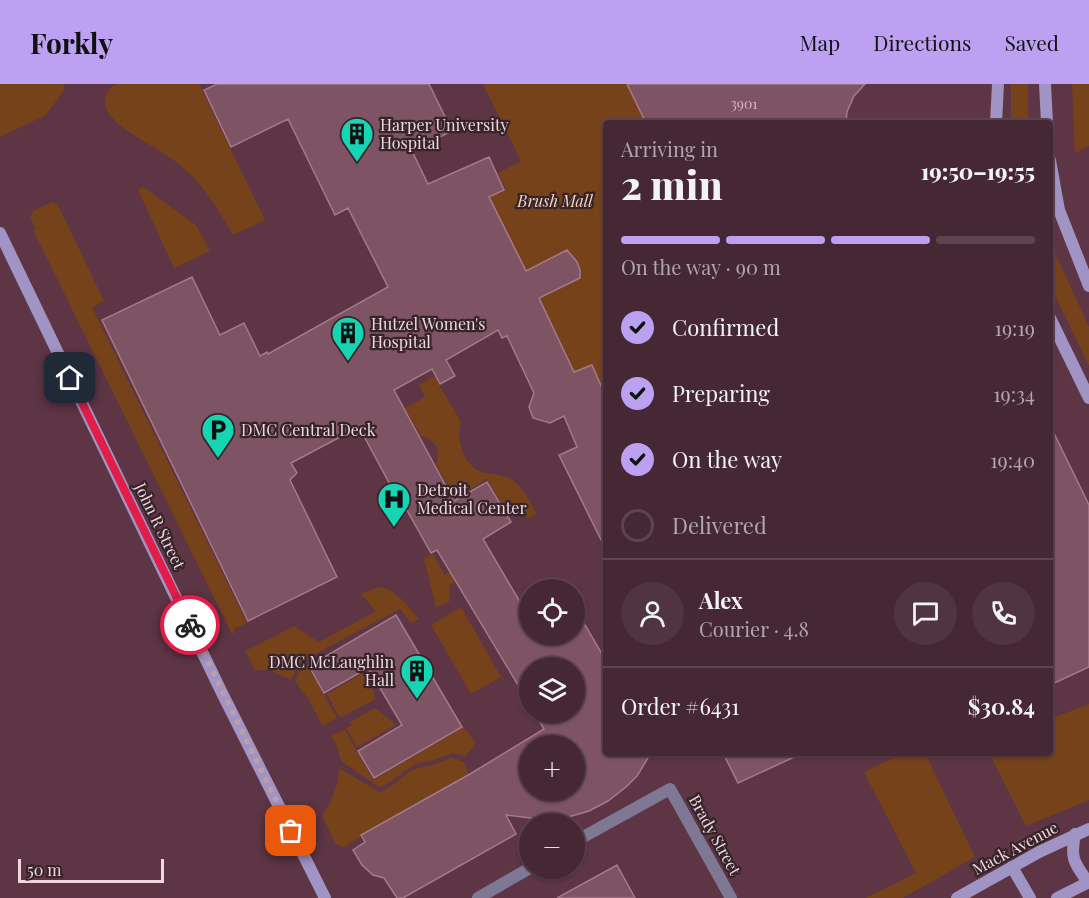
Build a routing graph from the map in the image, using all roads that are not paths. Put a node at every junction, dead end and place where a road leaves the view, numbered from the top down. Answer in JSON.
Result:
{"nodes":[{"id":1,"x":998,"y":84,"type":"edge"},
{"id":2,"x":1046,"y":84,"type":"edge"},
{"id":3,"x":996,"y":120,"type":"edge"},
{"id":4,"x":1047,"y":120,"type":"edge"},
{"id":5,"x":1053,"y":177,"type":"edge"},
{"id":6,"x":0,"y":233,"type":"edge"},
{"id":7,"x":1089,"y":286,"type":"edge"},
{"id":8,"x":1053,"y":324,"type":"edge"},
{"id":9,"x":1088,"y":392,"type":"edge"},
{"id":10,"x":1089,"y":829,"type":"edge"},
{"id":11,"x":1075,"y":834,"type":"junction"},
{"id":12,"x":585,"y":836,"type":"edge"},
{"id":13,"x":1012,"y":867,"type":"junction"},
{"id":14,"x":519,"y":874,"type":"edge"},
{"id":15,"x":1088,"y":882,"type":"edge"},
{"id":16,"x":325,"y":898,"type":"edge"},
{"id":17,"x":478,"y":898,"type":"edge"},
{"id":18,"x":731,"y":898,"type":"edge"},
{"id":19,"x":957,"y":898,"type":"edge"},
{"id":20,"x":1030,"y":898,"type":"edge"},
{"id":21,"x":1057,"y":898,"type":"edge"}],
"edges":[{"from":1,"to":3,"type":"street"},
{"from":2,"to":4,"type":"street"},
{"from":5,"to":7,"type":"street"},
{"from":6,"to":16,"type":"street","name":"John R Street"},
{"from":8,"to":9,"type":"street"},
{"from":10,"to":11,"type":"street","name":"Mack Avenue"},
{"from":11,"to":13,"type":"street","name":"Mack Avenue"},
{"from":11,"to":15,"type":"street"},
{"from":12,"to":18,"type":"street","name":"Brady Street"},
{"from":13,"to":19,"type":"street","name":"Mack Avenue"},
{"from":13,"to":20,"type":"street"},
{"from":14,"to":17,"type":"street"},
{"from":15,"to":21,"type":"street"}]}
